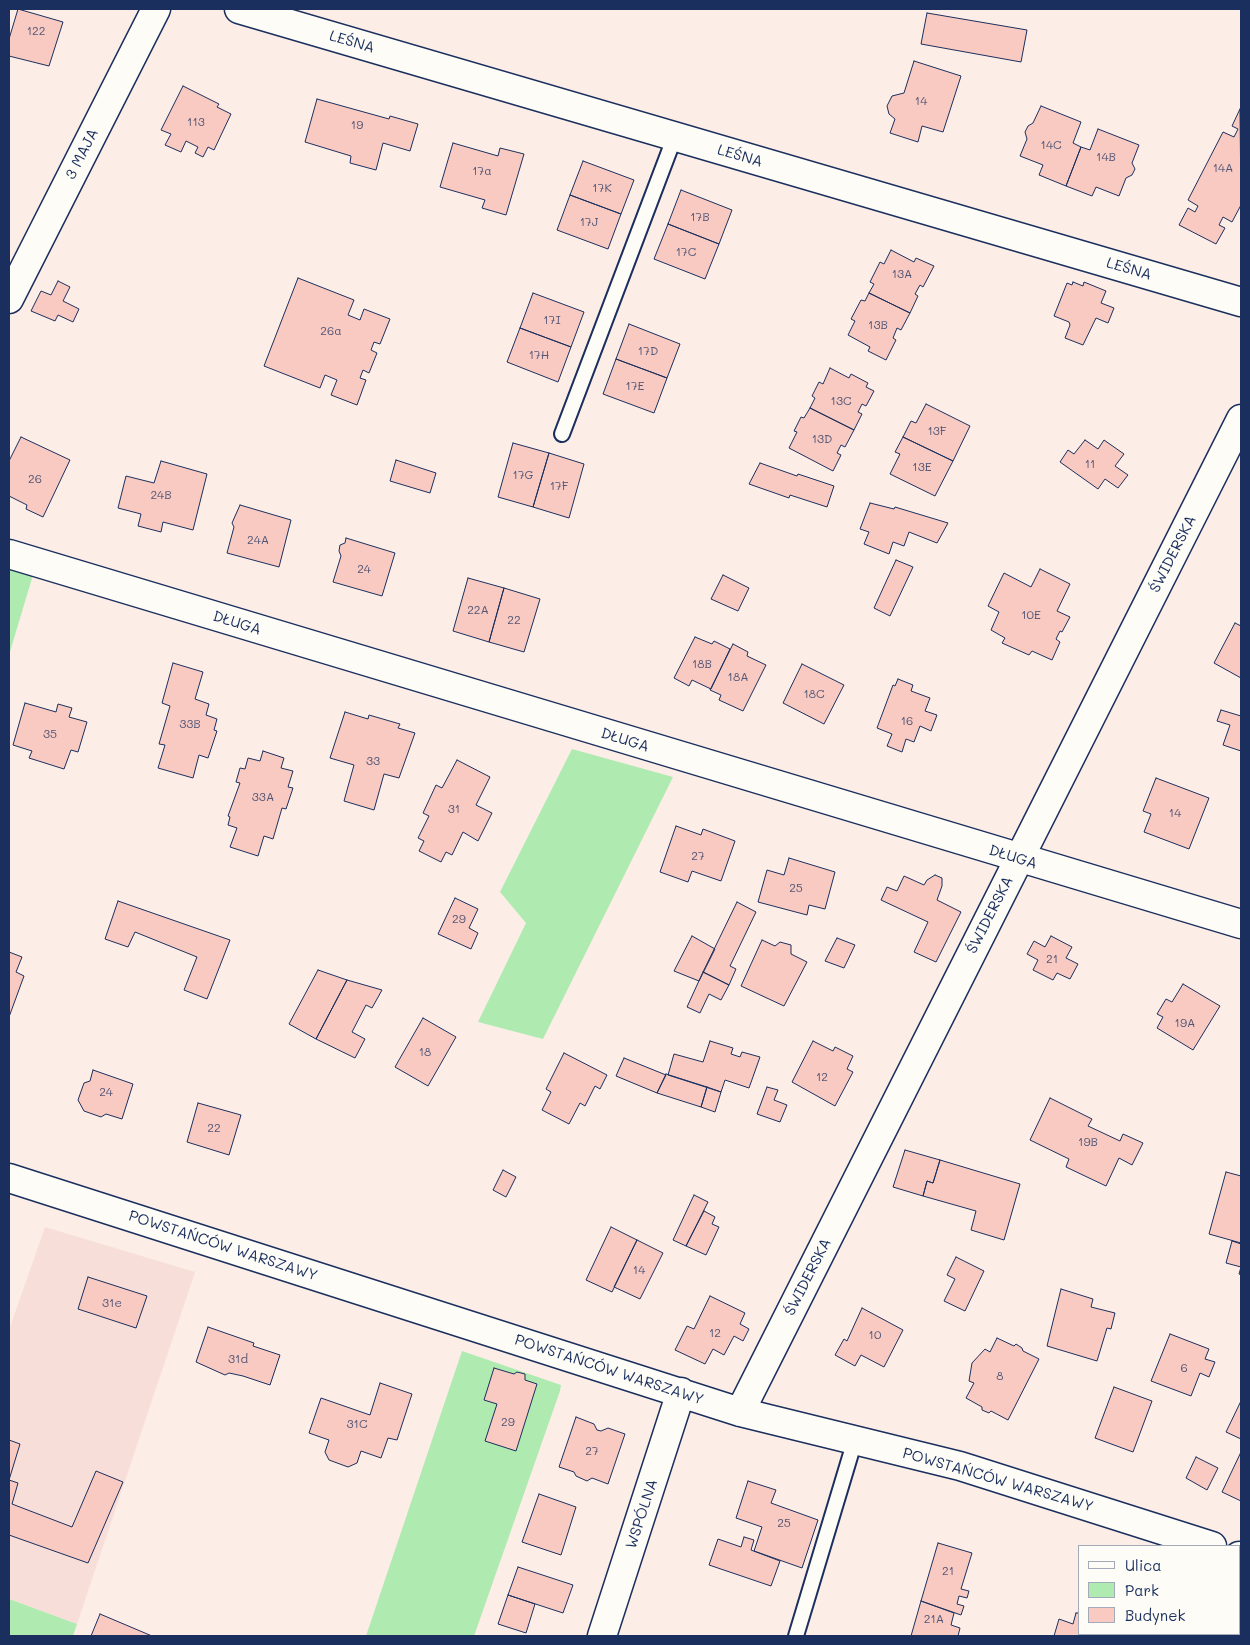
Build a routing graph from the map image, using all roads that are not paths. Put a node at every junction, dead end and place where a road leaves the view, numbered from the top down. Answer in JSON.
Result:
{"nodes":[{"id":1,"x":156,"y":9,"type":"edge"},
{"id":2,"x":239,"y":9,"type":"edge"},
{"id":3,"x":675,"y":136,"type":"junction"},
{"id":4,"x":9,"y":299,"type":"edge"},
{"id":5,"x":1241,"y":302,"type":"edge"},
{"id":6,"x":1241,"y":419,"type":"edge"},
{"id":7,"x":562,"y":434,"type":"dead end"},
{"id":8,"x":9,"y":554,"type":"edge"},
{"id":9,"x":1019,"y":858,"type":"junction"},
{"id":10,"x":1241,"y":924,"type":"edge"},
{"id":11,"x":9,"y":1178,"type":"edge"},
{"id":12,"x":681,"y":1392,"type":"junction"},
{"id":13,"x":740,"y":1412,"type":"junction"},
{"id":14,"x":856,"y":1440,"type":"junction"},
{"id":15,"x":1207,"y":1545,"type":"edge"},
{"id":16,"x":602,"y":1636,"type":"edge"},
{"id":17,"x":796,"y":1636,"type":"edge"}],
"edges":[{"from":1,"to":4,"type":"street","name":"3 MAJA"},
{"from":2,"to":3,"type":"street","name":"LEŚNA"},
{"from":3,"to":5,"type":"street","name":"LEŚNA"},
{"from":3,"to":7,"type":"lane"},
{"from":6,"to":9,"type":"street","name":"ŚWIDERSKA"},
{"from":8,"to":9,"type":"street","name":"DŁUGA"},
{"from":9,"to":10,"type":"street","name":"DŁUGA"},
{"from":9,"to":13,"type":"street","name":"ŚWIDERSKA"},
{"from":11,"to":12,"type":"street","name":"POWSTAŃCÓW WARSZAWY"},
{"from":12,"to":13,"type":"street","name":"POWSTAŃCÓW WARSZAWY"},
{"from":12,"to":16,"type":"street","name":"WSPÓLNA"},
{"from":13,"to":14,"type":"street","name":"POWSTAŃCÓW WARSZAWY"},
{"from":14,"to":15,"type":"street","name":"POWSTAŃCÓW WARSZAWY"},
{"from":14,"to":17,"type":"lane"}]}
